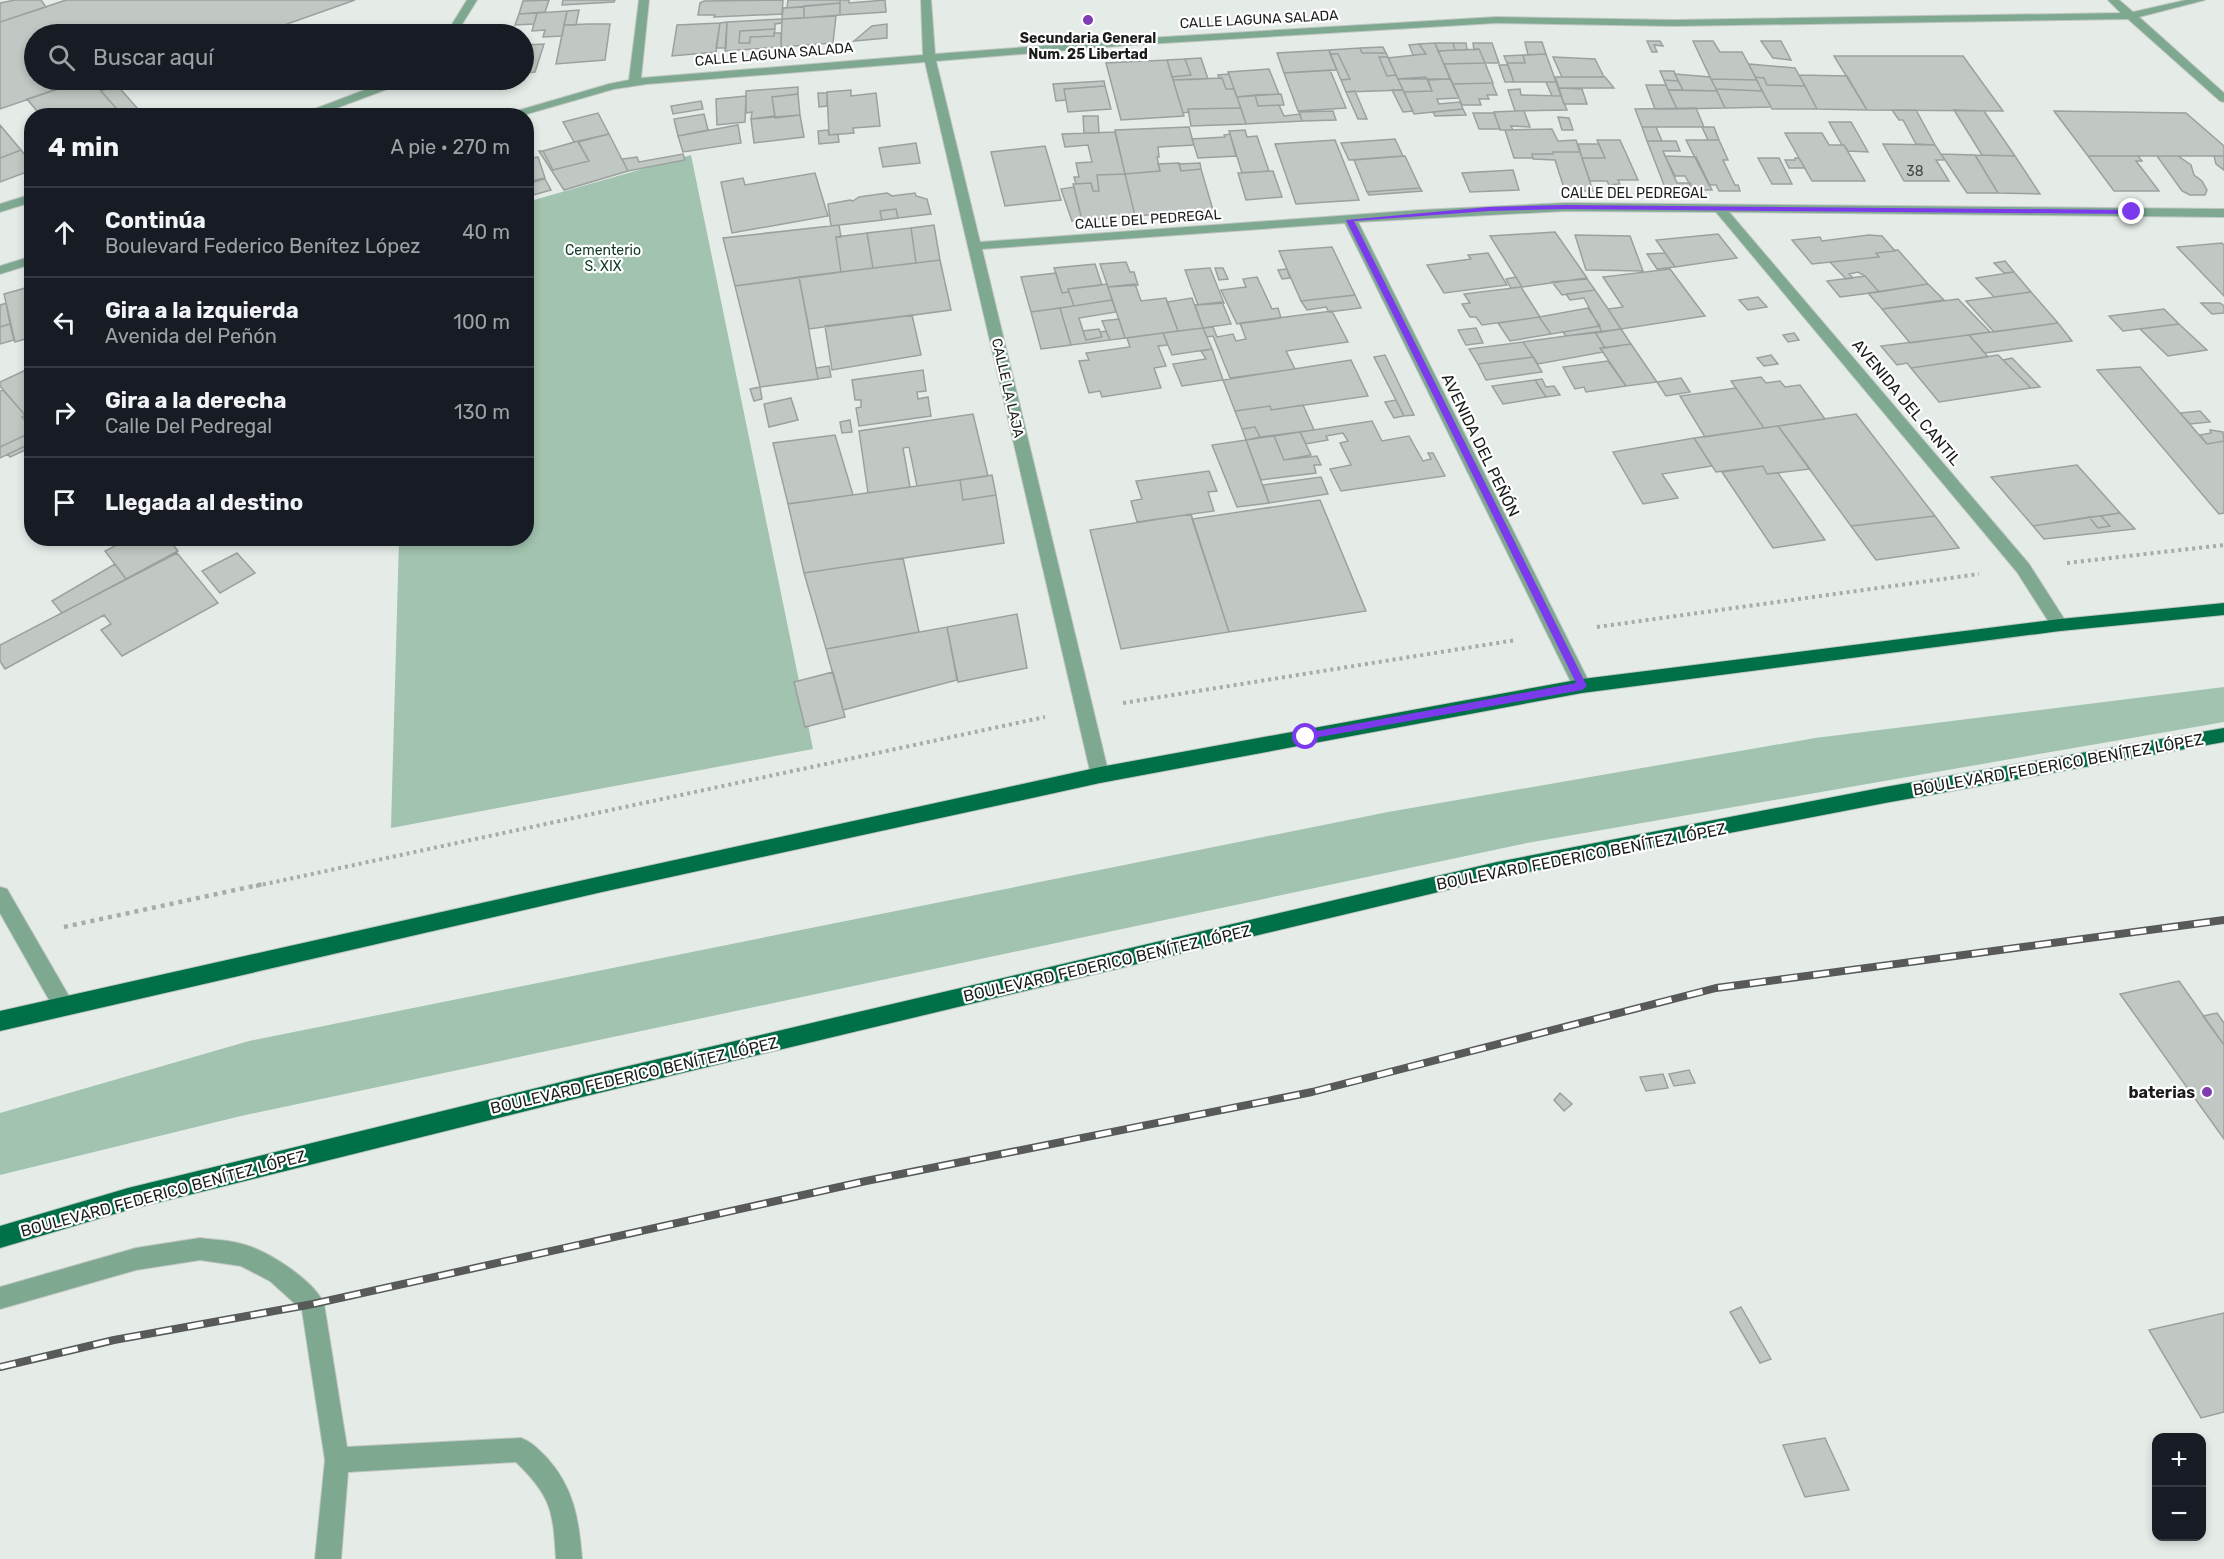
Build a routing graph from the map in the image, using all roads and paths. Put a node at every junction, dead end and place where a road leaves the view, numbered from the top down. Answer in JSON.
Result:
{"nodes":[{"id":1,"x":472,"y":0,"type":"edge"},
{"id":2,"x":644,"y":0,"type":"edge"},
{"id":3,"x":926,"y":0,"type":"edge"},
{"id":4,"x":2113,"y":0,"type":"edge"},
{"id":5,"x":2200,"y":0,"type":"edge"},
{"id":6,"x":2131,"y":16,"type":"junction"},
{"id":7,"x":457,"y":24,"type":"edge"},
{"id":8,"x":929,"y":56,"type":"junction"},
{"id":9,"x":635,"y":82,"type":"junction"},
{"id":10,"x":375,"y":90,"type":"edge"},
{"id":11,"x":2224,"y":99,"type":"edge"},
{"id":12,"x":324,"y":108,"type":"edge"},
{"id":13,"x":532,"y":108,"type":"edge"},
{"id":14,"x":24,"y":200,"type":"edge"},
{"id":15,"x":0,"y":208,"type":"edge"},
{"id":16,"x":1719,"y":208,"type":"junction"},
{"id":17,"x":2224,"y":213,"type":"edge"},
{"id":18,"x":1350,"y":220,"type":"junction"},
{"id":19,"x":974,"y":246,"type":"junction"},
{"id":20,"x":24,"y":262,"type":"edge"},
{"id":21,"x":0,"y":270,"type":"edge"},
{"id":22,"x":2224,"y":609,"type":"edge"},
{"id":23,"x":2060,"y":625,"type":"junction"},
{"id":24,"x":1582,"y":686,"type":"junction"},
{"id":25,"x":2224,"y":735,"type":"edge"},
{"id":26,"x":1100,"y":775,"type":"junction"},
{"id":27,"x":0,"y":895,"type":"edge"},
{"id":28,"x":63,"y":1005,"type":"junction"},
{"id":29,"x":0,"y":1021,"type":"edge"},
{"id":30,"x":0,"y":1237,"type":"edge"},
{"id":31,"x":0,"y":1298,"type":"edge"},
{"id":32,"x":337,"y":1460,"type":"junction"},
{"id":33,"x":328,"y":1559,"type":"edge"},
{"id":34,"x":569,"y":1559,"type":"edge"}],
"edges":[{"from":1,"to":7,"type":"street"},
{"from":2,"to":9,"type":"street"},
{"from":3,"to":8,"type":"street","name":"CALLE LA LAJA"},
{"from":4,"to":6,"type":"street"},
{"from":5,"to":6,"type":"street","name":"CALLE LAGUNA SALADA"},
{"from":6,"to":8,"type":"street","name":"CALLE LAGUNA SALADA"},
{"from":6,"to":11,"type":"street"},
{"from":8,"to":9,"type":"street","name":"CALLE LAGUNA SALADA"},
{"from":8,"to":19,"type":"street","name":"CALLE LA LAJA"},
{"from":9,"to":13,"type":"street","name":"CALLE LAGUNA SALADA"},
{"from":10,"to":12,"type":"street"},
{"from":14,"to":15,"type":"street"},
{"from":16,"to":17,"type":"street","name":"CALLE DEL PEDREGAL"},
{"from":16,"to":18,"type":"street","name":"CALLE DEL PEDREGAL"},
{"from":16,"to":23,"type":"street","name":"AVENIDA DEL CANTIL"},
{"from":18,"to":19,"type":"street","name":"CALLE DEL PEDREGAL"},
{"from":18,"to":24,"type":"street","name":"AVENIDA DEL PEÑÓN"},
{"from":19,"to":26,"type":"street","name":"CALLE LA LAJA"},
{"from":20,"to":21,"type":"street"},
{"from":22,"to":23,"type":"main road"},
{"from":23,"to":24,"type":"main road"},
{"from":24,"to":26,"type":"main road"},
{"from":25,"to":30,"type":"main road","name":"BOULEVARD FEDERICO BENÍTEZ LÓPEZ"},
{"from":26,"to":28,"type":"main road"},
{"from":27,"to":28,"type":"street"},
{"from":28,"to":29,"type":"main road"},
{"from":31,"to":32,"type":"street"},
{"from":32,"to":33,"type":"street"},
{"from":32,"to":34,"type":"street"}]}
